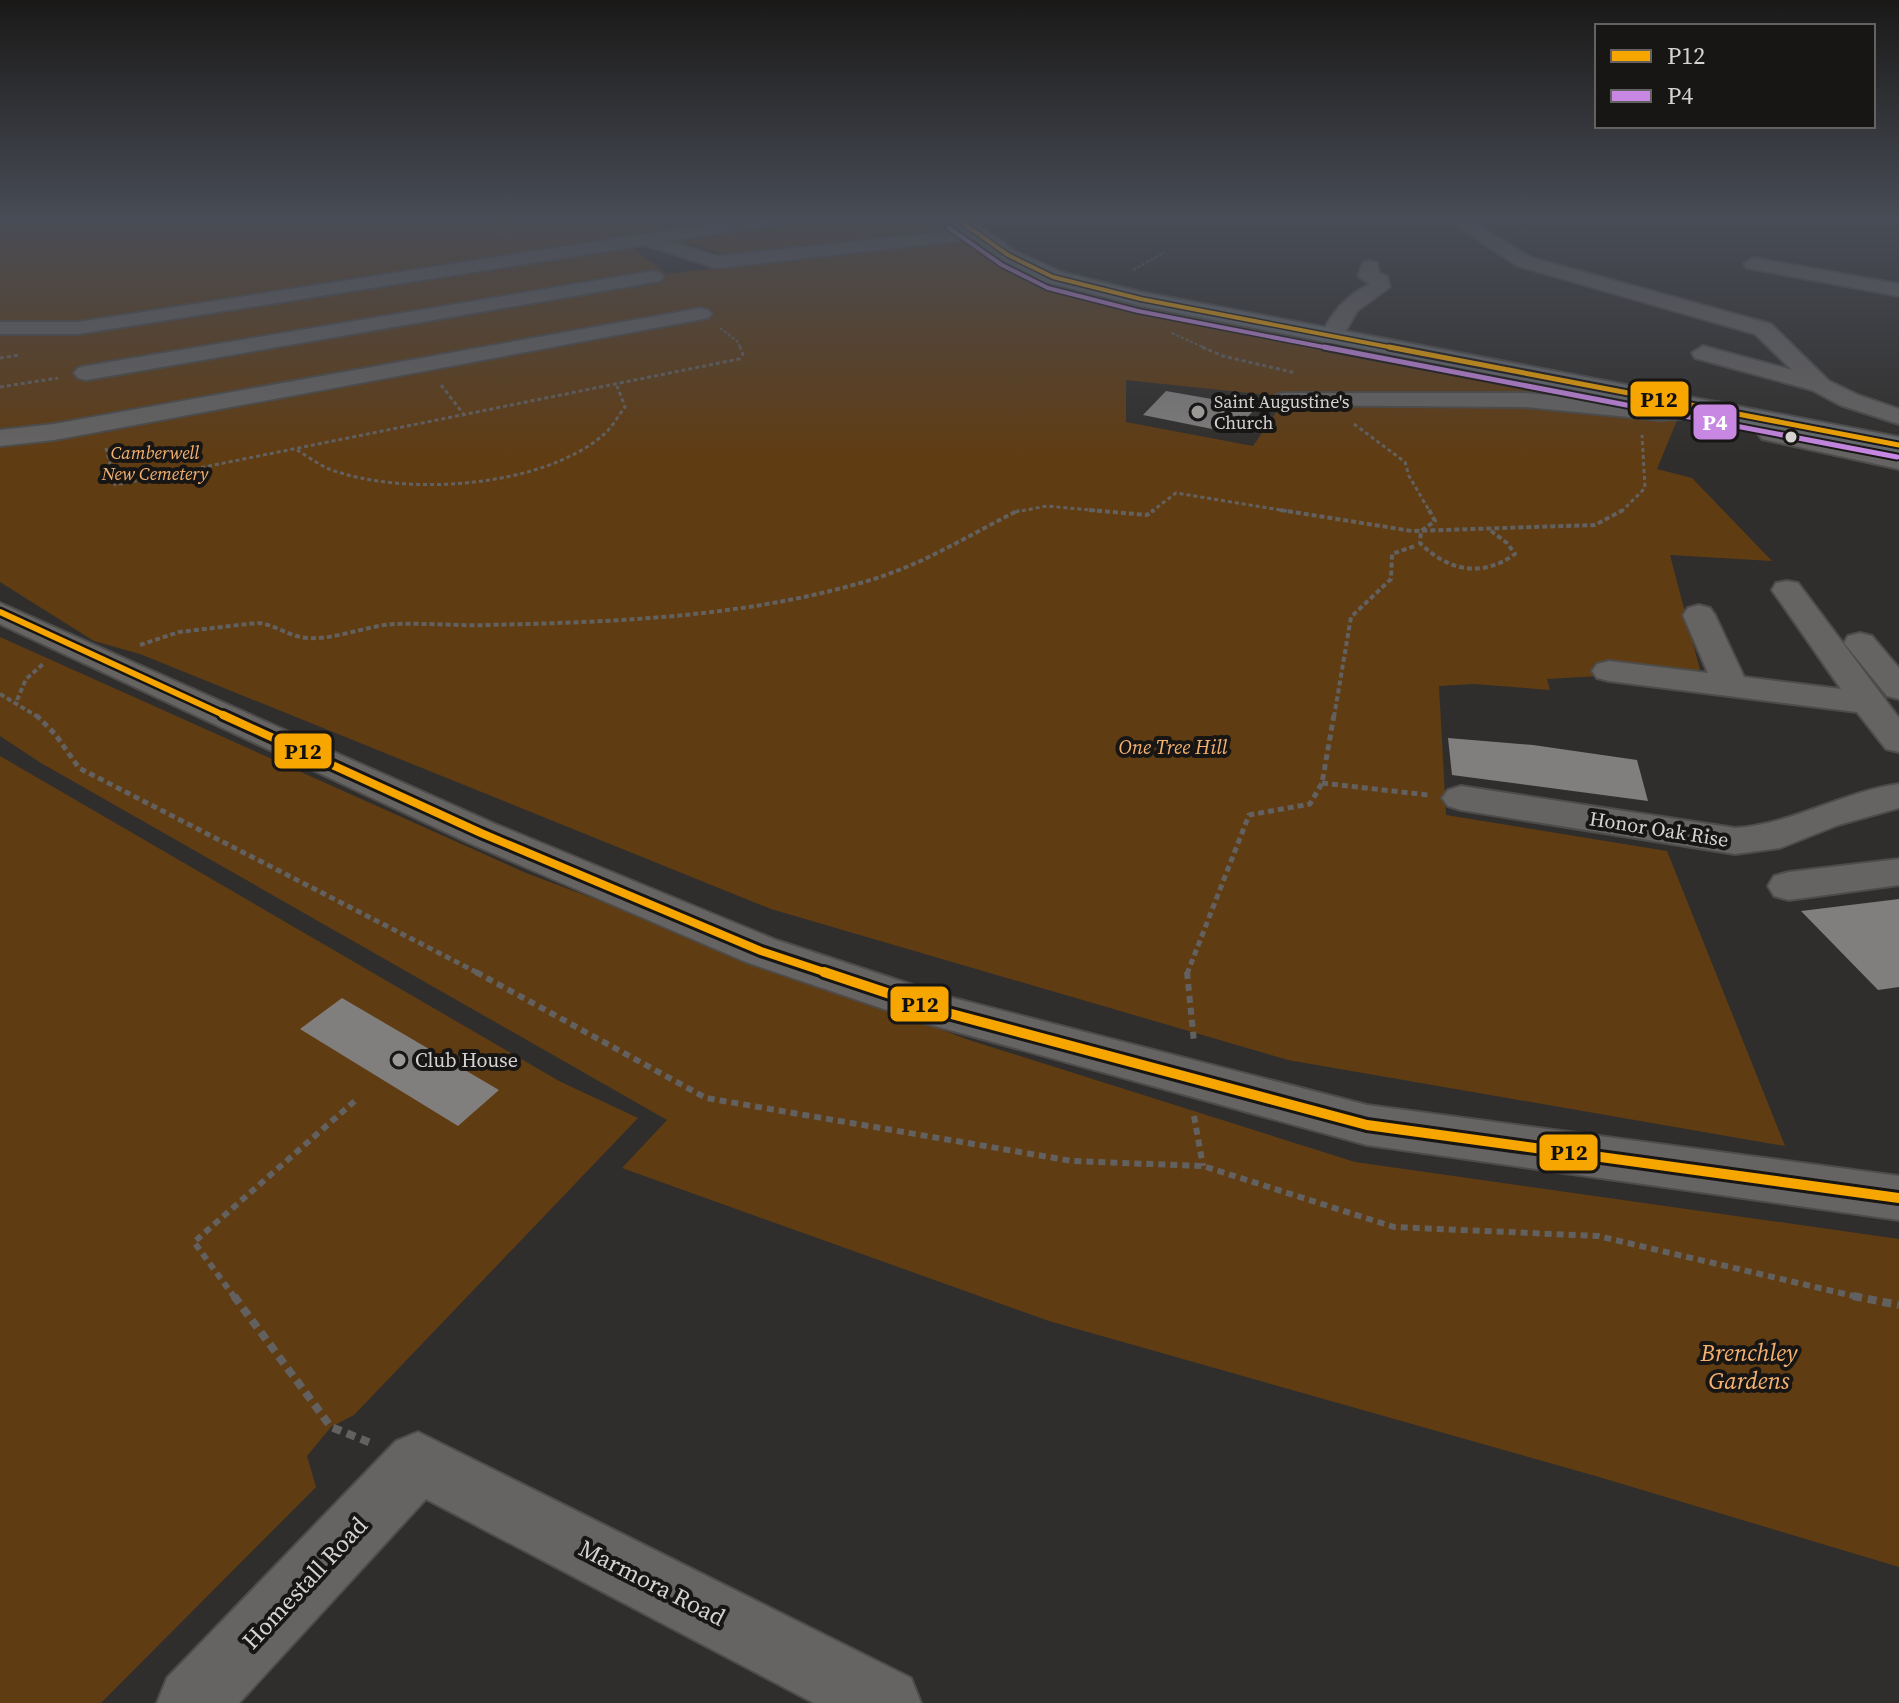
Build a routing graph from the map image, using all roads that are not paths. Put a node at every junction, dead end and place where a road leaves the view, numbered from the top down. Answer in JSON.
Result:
{"nodes":[{"id":1,"x":272,"y":297,"type":"edge"},
{"id":2,"x":589,"y":297,"type":"edge"},
{"id":3,"x":680,"y":297,"type":"edge"},
{"id":4,"x":1135,"y":297,"type":"edge"},
{"id":5,"x":1358,"y":297,"type":"edge"},
{"id":6,"x":1646,"y":297,"type":"edge"},
{"id":7,"x":0,"y":328,"type":"edge"},
{"id":8,"x":78,"y":328,"type":"junction"},
{"id":9,"x":1331,"y":338,"type":"junction"},
{"id":10,"x":1703,"y":353,"type":"dead end"},
{"id":11,"x":86,"y":373,"type":"junction"},
{"id":12,"x":1821,"y":386,"type":"junction"},
{"id":13,"x":1284,"y":400,"type":"dead end"},
{"id":14,"x":1717,"y":409,"type":"junction"},
{"id":15,"x":1899,"y":417,"type":"edge"},
{"id":16,"x":1759,"y":418,"type":"junction"},
{"id":17,"x":100,"y":424,"type":"junction"},
{"id":18,"x":0,"y":438,"type":"edge"},
{"id":19,"x":1899,"y":445,"type":"edge"},
{"id":20,"x":1899,"y":461,"type":"edge"},
{"id":21,"x":1787,"y":590,"type":"dead end"},
{"id":22,"x":0,"y":612,"type":"edge"},
{"id":23,"x":1699,"y":615,"type":"dead end"},
{"id":24,"x":1860,"y":643,"type":"dead end"},
{"id":25,"x":1609,"y":671,"type":"dead end"},
{"id":26,"x":1731,"y":686,"type":"junction"},
{"id":27,"x":1899,"y":689,"type":"edge"},
{"id":28,"x":1868,"y":703,"type":"junction"},
{"id":29,"x":1899,"y":741,"type":"edge"},
{"id":30,"x":1461,"y":798,"type":"road end"},
{"id":31,"x":1894,"y":804,"type":"edge"},
{"id":32,"x":1899,"y":872,"type":"edge"},
{"id":33,"x":1789,"y":886,"type":"dead end"},
{"id":34,"x":1899,"y":1198,"type":"edge"},
{"id":35,"x":418,"y":1462,"type":"joint"},
{"id":36,"x":192,"y":1703,"type":"edge"},
{"id":37,"x":886,"y":1703,"type":"edge"}],
"edges":[{"from":1,"to":8,"type":"street"},
{"from":2,"to":11,"type":"street"},
{"from":3,"to":17,"type":"street"},
{"from":4,"to":9,"type":"main road"},
{"from":5,"to":9,"type":"street"},
{"from":6,"to":12,"type":"street"},
{"from":7,"to":8,"type":"street"},
{"from":8,"to":11,"type":"street"},
{"from":9,"to":14,"type":"main road"},
{"from":10,"to":12,"type":"street"},
{"from":11,"to":17,"type":"street"},
{"from":12,"to":15,"type":"street"},
{"from":13,"to":14,"type":"street"},
{"from":14,"to":16,"type":"main road"},
{"from":16,"to":19,"type":"main road"},
{"from":16,"to":20,"type":"street"},
{"from":17,"to":18,"type":"street"},
{"from":21,"to":28,"type":"street"},
{"from":22,"to":34,"type":"street"},
{"from":23,"to":26,"type":"street"},
{"from":24,"to":27,"type":"street"},
{"from":25,"to":26,"type":"street"},
{"from":26,"to":28,"type":"street"},
{"from":28,"to":29,"type":"street"},
{"from":30,"to":31,"type":"street","name":"Honor Oak Rise"},
{"from":32,"to":33,"type":"street"},
{"from":35,"to":36,"type":"street","name":"Homestall Road"},
{"from":35,"to":37,"type":"street","name":"Marmora Road"}]}
